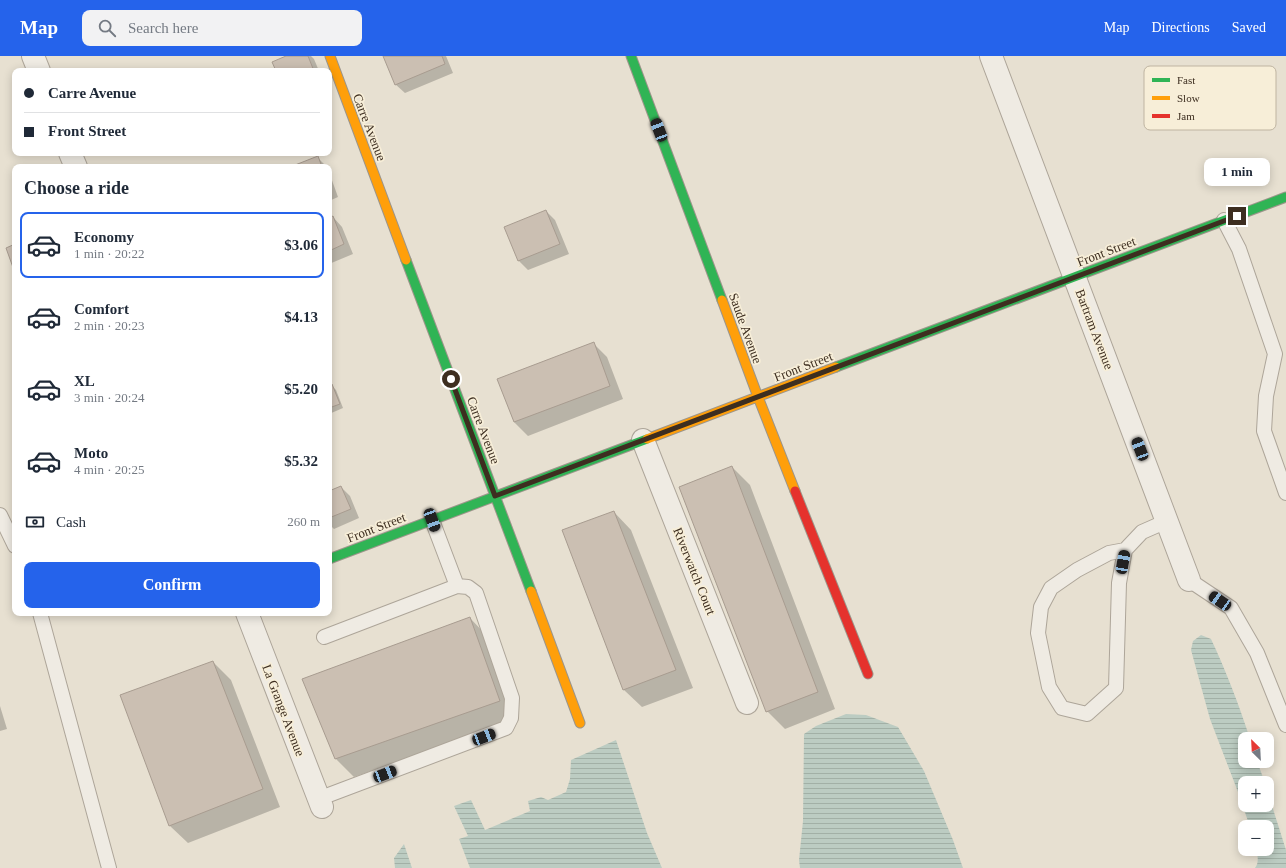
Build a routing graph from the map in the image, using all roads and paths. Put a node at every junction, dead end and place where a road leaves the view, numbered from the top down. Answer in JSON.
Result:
{"nodes":[{"id":1,"x":33,"y":56,"type":"edge"},
{"id":2,"x":330,"y":56,"type":"edge"},
{"id":3,"x":631,"y":56,"type":"edge"},
{"id":4,"x":991,"y":56,"type":"edge"},
{"id":5,"x":38,"y":68,"type":"edge"},
{"id":6,"x":1286,"y":197,"type":"edge"},
{"id":7,"x":1224,"y":220,"type":"junction"},
{"id":8,"x":1075,"y":277,"type":"junction"},
{"id":9,"x":758,"y":397,"type":"junction"},
{"id":10,"x":643,"y":440,"type":"junction"},
{"id":11,"x":1286,"y":493,"type":"edge"},
{"id":12,"x":495,"y":496,"type":"junction"},
{"id":13,"x":0,"y":515,"type":"edge"},
{"id":14,"x":432,"y":520,"type":"junction"},
{"id":15,"x":1167,"y":521,"type":"junction"},
{"id":16,"x":12,"y":540,"type":"edge"},
{"id":17,"x":1125,"y":550,"type":"junction"},
{"id":18,"x":332,"y":558,"type":"edge"},
{"id":19,"x":1189,"y":580,"type":"joint"},
{"id":20,"x":456,"y":586,"type":"junction"},
{"id":21,"x":41,"y":616,"type":"edge"},
{"id":22,"x":248,"y":616,"type":"edge"},
{"id":23,"x":324,"y":637,"type":"dead end"},
{"id":24,"x":868,"y":674,"type":"dead end"},
{"id":25,"x":747,"y":702,"type":"dead end"},
{"id":26,"x":580,"y":723,"type":"dead end"},
{"id":27,"x":1286,"y":725,"type":"edge"},
{"id":28,"x":320,"y":803,"type":"joint"},
{"id":29,"x":109,"y":868,"type":"edge"}],
"edges":[{"from":1,"to":5,"type":"street"},
{"from":2,"to":12,"type":"street","name":"Carre Avenue"},
{"from":3,"to":9,"type":"street","name":"Saude Avenue"},
{"from":4,"to":8,"type":"street","name":"Bartram Avenue"},
{"from":6,"to":7,"type":"street","name":"Front Street"},
{"from":7,"to":8,"type":"street","name":"Front Street"},
{"from":7,"to":11,"type":"lane"},
{"from":8,"to":9,"type":"street","name":"Front Street"},
{"from":8,"to":15,"type":"street","name":"Bartram Avenue"},
{"from":9,"to":10,"type":"street","name":"Front Street"},
{"from":9,"to":24,"type":"street","name":"Saude Avenue"},
{"from":10,"to":12,"type":"street","name":"Front Street"},
{"from":10,"to":25,"type":"street","name":"Riverwatch Court"},
{"from":12,"to":14,"type":"street","name":"Front Street"},
{"from":12,"to":26,"type":"street","name":"Carre Avenue"},
{"from":13,"to":16,"type":"lane"},
{"from":14,"to":18,"type":"street","name":"Front Street"},
{"from":14,"to":20,"type":"lane"},
{"from":15,"to":17,"type":"lane"},
{"from":15,"to":19,"type":"street","name":"Bartram Avenue"},
{"from":17,"to":17,"type":"lane"},
{"from":19,"to":27,"type":"lane"},
{"from":20,"to":23,"type":"lane"},
{"from":20,"to":28,"type":"lane"},
{"from":21,"to":29,"type":"lane"},
{"from":22,"to":28,"type":"street","name":"La Grange Avenue"}]}
